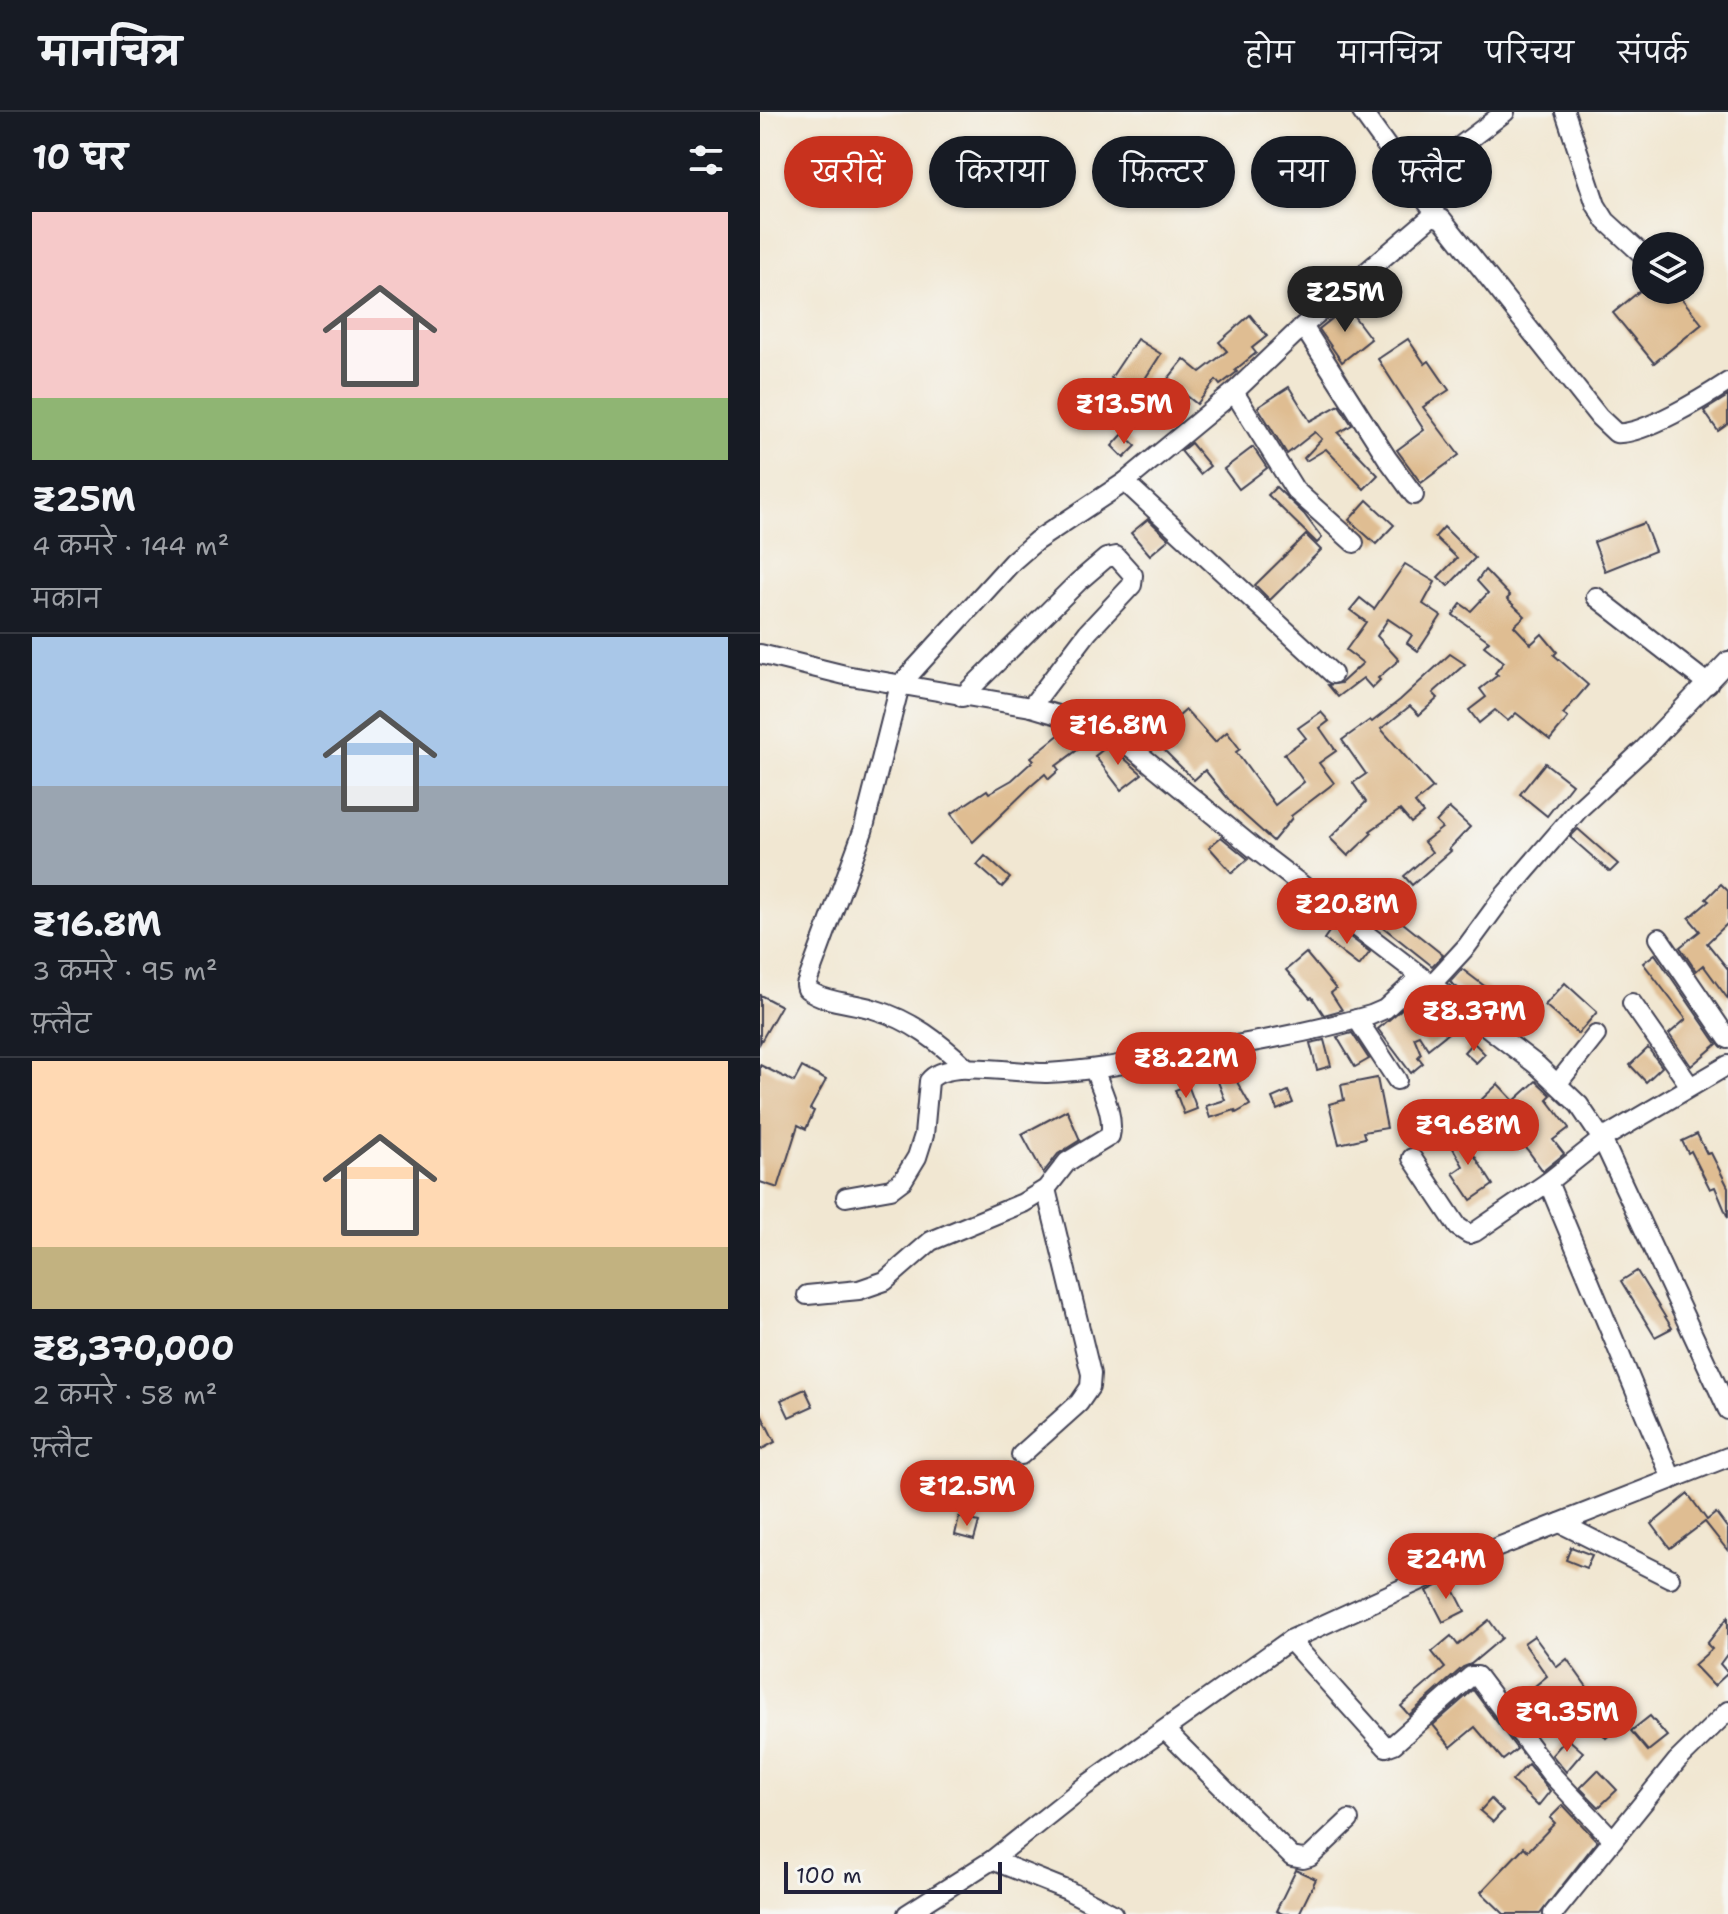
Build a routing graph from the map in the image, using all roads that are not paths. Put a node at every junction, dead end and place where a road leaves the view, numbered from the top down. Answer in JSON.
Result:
{"nodes":[{"id":1,"x":1362,"y":112,"type":"edge"},
{"id":2,"x":1505,"y":112,"type":"edge"},
{"id":3,"x":1565,"y":112,"type":"edge"},
{"id":4,"x":1379,"y":136,"type":"edge"},
{"id":5,"x":1473,"y":136,"type":"edge"},
{"id":6,"x":1431,"y":208,"type":"edge"},
{"id":7,"x":1437,"y":216,"type":"junction"},
{"id":8,"x":1632,"y":245,"type":"edge"},
{"id":9,"x":1303,"y":326,"type":"junction"},
{"id":10,"x":1728,"y":382,"type":"edge"},
{"id":11,"x":1234,"y":392,"type":"junction"},
{"id":12,"x":1125,"y":482,"type":"junction"},
{"id":13,"x":1414,"y":495,"type":"dead end"},
{"id":14,"x":1354,"y":543,"type":"dead end"},
{"id":15,"x":1596,"y":597,"type":"dead end"},
{"id":16,"x":760,"y":654,"type":"edge"},
{"id":17,"x":1728,"y":661,"type":"edge"},
{"id":18,"x":1333,"y":674,"type":"dead end"},
{"id":19,"x":1708,"y":684,"type":"junction"},
{"id":20,"x":900,"y":685,"type":"junction"},
{"id":21,"x":962,"y":697,"type":"junction"},
{"id":22,"x":1031,"y":707,"type":"junction"},
{"id":23,"x":1659,"y":938,"type":"dead end"},
{"id":24,"x":1425,"y":982,"type":"junction"},
{"id":25,"x":1632,"y":1003,"type":"dead end"},
{"id":26,"x":1357,"y":1019,"type":"junction"},
{"id":27,"x":1596,"y":1035,"type":"dead end"},
{"id":28,"x":1728,"y":1039,"type":"edge"},
{"id":29,"x":1728,"y":1065,"type":"edge"},
{"id":30,"x":968,"y":1069,"type":"junction"},
{"id":31,"x":1094,"y":1069,"type":"junction"},
{"id":32,"x":1397,"y":1080,"type":"dead end"},
{"id":33,"x":1558,"y":1083,"type":"junction"},
{"id":34,"x":1690,"y":1086,"type":"junction"},
{"id":35,"x":1602,"y":1139,"type":"junction"},
{"id":36,"x":1412,"y":1158,"type":"dead end"},
{"id":37,"x":1548,"y":1182,"type":"junction"},
{"id":38,"x":1046,"y":1189,"type":"junction"},
{"id":39,"x":846,"y":1197,"type":"dead end"},
{"id":40,"x":807,"y":1295,"type":"dead end"},
{"id":41,"x":1728,"y":1410,"type":"edge"},
{"id":42,"x":1021,"y":1455,"type":"dead end"},
{"id":43,"x":1728,"y":1457,"type":"edge"},
{"id":44,"x":1672,"y":1479,"type":"junction"},
{"id":45,"x":1560,"y":1523,"type":"junction"},
{"id":46,"x":1670,"y":1578,"type":"dead end"},
{"id":47,"x":1290,"y":1640,"type":"junction"},
{"id":48,"x":1728,"y":1711,"type":"edge"},
{"id":49,"x":1166,"y":1731,"type":"junction"},
{"id":50,"x":1349,"y":1820,"type":"dead end"},
{"id":51,"x":1613,"y":1840,"type":"junction"},
{"id":52,"x":992,"y":1860,"type":"junction"},
{"id":53,"x":907,"y":1914,"type":"edge"},
{"id":54,"x":1113,"y":1914,"type":"edge"},
{"id":55,"x":1553,"y":1914,"type":"edge"}],
"edges":[{"from":1,"to":4,"type":"street"},
{"from":2,"to":5,"type":"street"},
{"from":3,"to":8,"type":"street"},
{"from":6,"to":7,"type":"street"},
{"from":7,"to":9,"type":"street"},
{"from":7,"to":10,"type":"street"},
{"from":9,"to":11,"type":"street"},
{"from":9,"to":13,"type":"street"},
{"from":11,"to":12,"type":"street"},
{"from":11,"to":14,"type":"street"},
{"from":12,"to":18,"type":"street"},
{"from":12,"to":20,"type":"street"},
{"from":15,"to":19,"type":"street"},
{"from":16,"to":20,"type":"street"},
{"from":17,"to":19,"type":"street"},
{"from":19,"to":24,"type":"street"},
{"from":20,"to":21,"type":"street"},
{"from":20,"to":30,"type":"street"},
{"from":21,"to":22,"type":"street"},
{"from":21,"to":22,"type":"street"},
{"from":22,"to":24,"type":"street"},
{"from":23,"to":28,"type":"street"},
{"from":24,"to":26,"type":"street"},
{"from":24,"to":33,"type":"street"},
{"from":25,"to":34,"type":"street"},
{"from":26,"to":31,"type":"street"},
{"from":26,"to":32,"type":"street"},
{"from":27,"to":33,"type":"street"},
{"from":29,"to":34,"type":"street"},
{"from":30,"to":31,"type":"street"},
{"from":30,"to":39,"type":"street"},
{"from":31,"to":38,"type":"street"},
{"from":33,"to":35,"type":"street"},
{"from":34,"to":35,"type":"street"},
{"from":35,"to":37,"type":"street"},
{"from":35,"to":41,"type":"street"},
{"from":36,"to":37,"type":"street"},
{"from":37,"to":44,"type":"street"},
{"from":38,"to":40,"type":"street"},
{"from":38,"to":42,"type":"street"},
{"from":43,"to":44,"type":"street"},
{"from":44,"to":45,"type":"street"},
{"from":45,"to":46,"type":"street"},
{"from":45,"to":47,"type":"street"},
{"from":47,"to":49,"type":"street"},
{"from":47,"to":51,"type":"street"},
{"from":48,"to":51,"type":"street"},
{"from":49,"to":50,"type":"street"},
{"from":49,"to":52,"type":"street"},
{"from":51,"to":55,"type":"street"},
{"from":52,"to":53,"type":"street"},
{"from":52,"to":54,"type":"street"}]}
